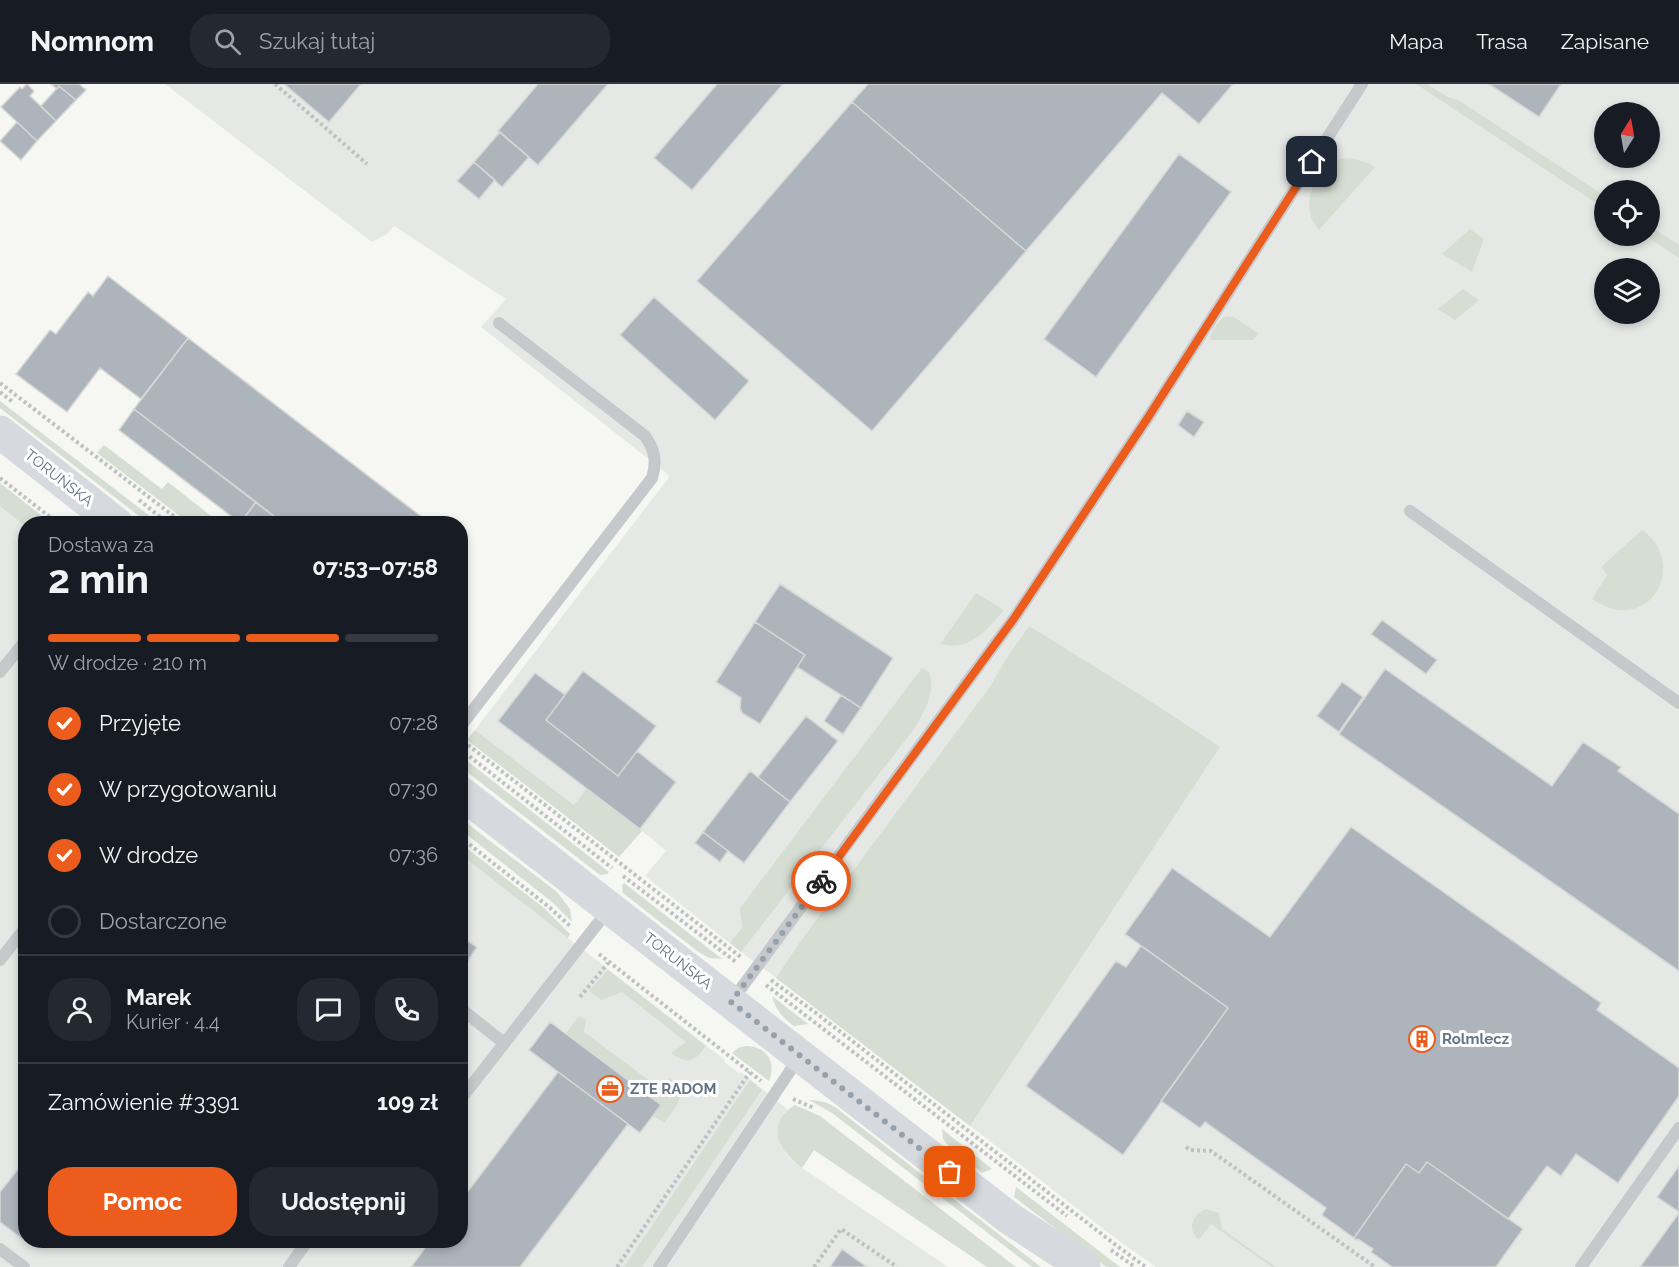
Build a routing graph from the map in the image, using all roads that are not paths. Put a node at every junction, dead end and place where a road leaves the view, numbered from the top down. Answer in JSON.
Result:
{"nodes":[{"id":1,"x":1362,"y":84,"type":"edge"},
{"id":2,"x":499,"y":323,"type":"dead end"},
{"id":3,"x":0,"y":432,"type":"edge"},
{"id":4,"x":1410,"y":511,"type":"dead end"},
{"id":5,"x":107,"y":516,"type":"edge"},
{"id":6,"x":18,"y":650,"type":"edge"},
{"id":7,"x":0,"y":672,"type":"edge"},
{"id":8,"x":1679,"y":703,"type":"edge"},
{"id":9,"x":468,"y":717,"type":"edge"},
{"id":10,"x":468,"y":798,"type":"edge"},
{"id":11,"x":610,"y":908,"type":"junction"},
{"id":12,"x":18,"y":937,"type":"edge"},
{"id":13,"x":0,"y":960,"type":"edge"},
{"id":14,"x":731,"y":1002,"type":"junction"},
{"id":15,"x":468,"y":1014,"type":"edge"},
{"id":16,"x":504,"y":1043,"type":"junction"},
{"id":17,"x":800,"y":1056,"type":"junction"},
{"id":18,"x":468,"y":1090,"type":"edge"},
{"id":19,"x":1679,"y":1128,"type":"edge"},
{"id":20,"x":1009,"y":1218,"type":"junction"},
{"id":21,"x":303,"y":1248,"type":"edge"},
{"id":22,"x":0,"y":1249,"type":"edge"},
{"id":23,"x":1096,"y":1258,"type":"edge"},
{"id":24,"x":24,"y":1267,"type":"edge"},
{"id":25,"x":290,"y":1267,"type":"edge"},
{"id":26,"x":659,"y":1267,"type":"edge"},
{"id":27,"x":1059,"y":1267,"type":"edge"},
{"id":28,"x":1581,"y":1267,"type":"edge"}],
"edges":[{"from":1,"to":14,"type":"lane"},
{"from":2,"to":9,"type":"lane"},
{"from":3,"to":5,"type":"street","name":"TORUŃSKA"},
{"from":4,"to":8,"type":"lane"},
{"from":6,"to":7,"type":"lane"},
{"from":10,"to":11,"type":"street","name":"TORUŃSKA"},
{"from":11,"to":14,"type":"street","name":"TORUŃSKA"},
{"from":11,"to":16,"type":"lane"},
{"from":12,"to":13,"type":"lane"},
{"from":14,"to":17,"type":"street","name":"TORUŃSKA"},
{"from":15,"to":16,"type":"lane"},
{"from":16,"to":18,"type":"lane"},
{"from":17,"to":20,"type":"street","name":"TORUŃSKA"},
{"from":17,"to":26,"type":"lane"},
{"from":19,"to":28,"type":"lane"},
{"from":20,"to":23,"type":"street","name":"TORUŃSKA"},
{"from":20,"to":27,"type":"street","name":"TORUŃSKA"},
{"from":21,"to":25,"type":"lane"},
{"from":22,"to":24,"type":"lane"}]}
